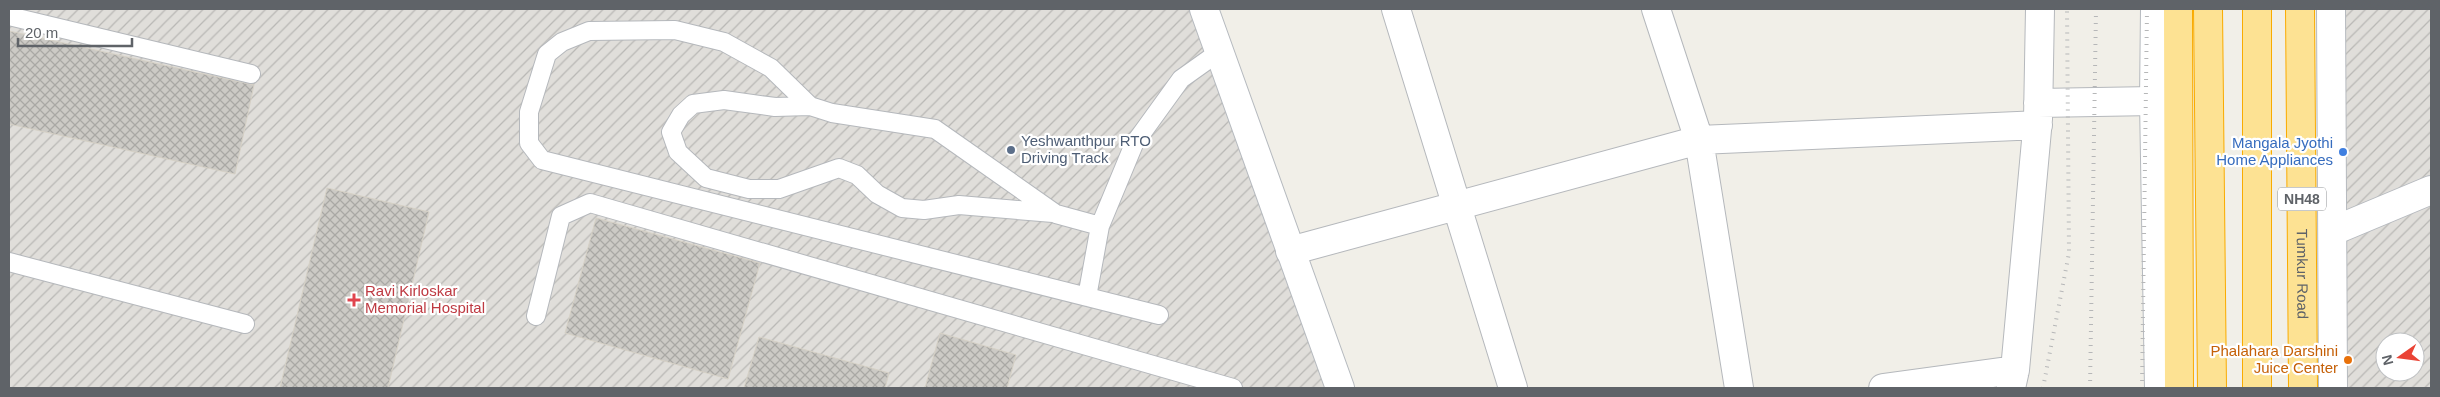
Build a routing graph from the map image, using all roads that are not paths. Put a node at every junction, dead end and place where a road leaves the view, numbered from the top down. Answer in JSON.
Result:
{"nodes":[{"id":1,"x":1204,"y":9,"type":"edge"},
{"id":2,"x":1396,"y":9,"type":"edge"},
{"id":3,"x":1656,"y":9,"type":"edge"},
{"id":4,"x":2040,"y":9,"type":"edge"},
{"id":5,"x":2155,"y":9,"type":"edge"},
{"id":6,"x":2178,"y":9,"type":"edge"},
{"id":7,"x":2208,"y":9,"type":"edge"},
{"id":8,"x":2257,"y":9,"type":"edge"},
{"id":9,"x":2300,"y":9,"type":"edge"},
{"id":10,"x":2331,"y":9,"type":"edge"},
{"id":11,"x":9,"y":16,"type":"edge"},
{"id":12,"x":1219,"y":52,"type":"junction"},
{"id":13,"x":251,"y":74,"type":"dead end"},
{"id":14,"x":2154,"y":101,"type":"junction"},
{"id":15,"x":810,"y":106,"type":"junction"},
{"id":16,"x":2038,"y":114,"type":"junction"},
{"id":17,"x":1699,"y":140,"type":"junction"},
{"id":18,"x":2431,"y":190,"type":"edge"},
{"id":19,"x":1455,"y":207,"type":"junction"},
{"id":20,"x":1056,"y":214,"type":"junction"},
{"id":21,"x":1100,"y":226,"type":"junction"},
{"id":22,"x":2333,"y":231,"type":"junction"},
{"id":23,"x":1290,"y":252,"type":"junction"},
{"id":24,"x":9,"y":262,"type":"edge"},
{"id":25,"x":1087,"y":297,"type":"junction"},
{"id":26,"x":1159,"y":315,"type":"dead end"},
{"id":27,"x":536,"y":316,"type":"dead end"},
{"id":28,"x":245,"y":324,"type":"dead end"},
{"id":29,"x":2013,"y":379,"type":"edge"},
{"id":30,"x":1233,"y":388,"type":"edge"},
{"id":31,"x":1340,"y":388,"type":"edge"},
{"id":32,"x":1513,"y":388,"type":"edge"},
{"id":33,"x":1739,"y":388,"type":"edge"},
{"id":34,"x":1883,"y":388,"type":"edge"},
{"id":35,"x":2159,"y":388,"type":"edge"},
{"id":36,"x":2179,"y":388,"type":"edge"},
{"id":37,"x":2212,"y":388,"type":"edge"},
{"id":38,"x":2257,"y":388,"type":"edge"},
{"id":39,"x":2304,"y":388,"type":"edge"},
{"id":40,"x":2334,"y":388,"type":"edge"}],
"edges":[{"from":1,"to":12,"type":"street"},
{"from":2,"to":19,"type":"street"},
{"from":3,"to":17,"type":"street"},
{"from":4,"to":16,"type":"street"},
{"from":5,"to":14,"type":"street"},
{"from":6,"to":36,"type":"highway"},
{"from":7,"to":37,"type":"highway"},
{"from":8,"to":38,"type":"highway"},
{"from":9,"to":39,"type":"highway","name":"Tumkur Road","number":"NH48"},
{"from":10,"to":22,"type":"street"},
{"from":11,"to":13,"type":"lane"},
{"from":12,"to":21,"type":"lane"},
{"from":12,"to":23,"type":"street"},
{"from":14,"to":16,"type":"street"},
{"from":14,"to":35,"type":"street"},
{"from":15,"to":20,"type":"lane"},
{"from":15,"to":20,"type":"lane"},
{"from":15,"to":25,"type":"lane"},
{"from":16,"to":17,"type":"street"},
{"from":16,"to":29,"type":"street"},
{"from":17,"to":19,"type":"street"},
{"from":17,"to":33,"type":"street"},
{"from":18,"to":22,"type":"street"},
{"from":19,"to":23,"type":"street"},
{"from":19,"to":32,"type":"street"},
{"from":20,"to":21,"type":"lane"},
{"from":21,"to":25,"type":"lane"},
{"from":22,"to":40,"type":"street"},
{"from":23,"to":31,"type":"street"},
{"from":24,"to":28,"type":"lane"},
{"from":25,"to":26,"type":"lane"},
{"from":27,"to":30,"type":"lane"},
{"from":29,"to":34,"type":"street"}]}
